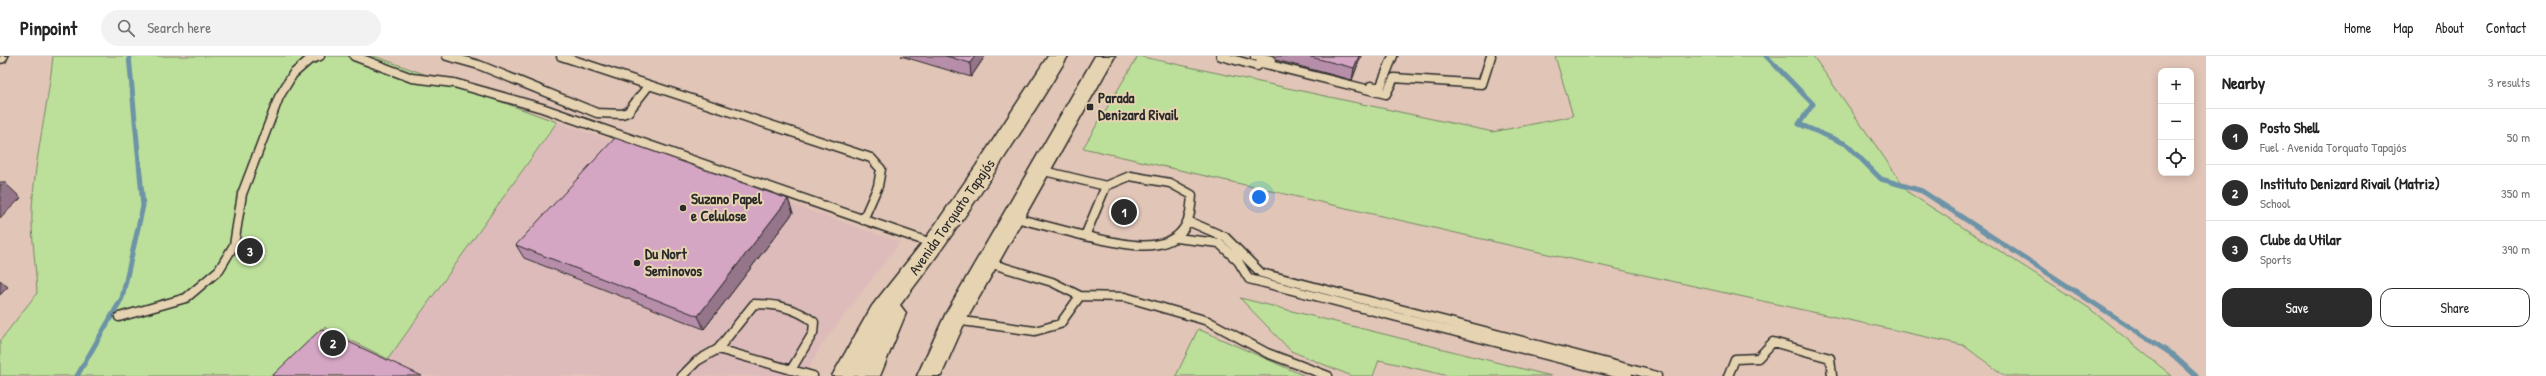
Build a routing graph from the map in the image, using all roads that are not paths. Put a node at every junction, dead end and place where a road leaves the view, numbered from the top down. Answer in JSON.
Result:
{"nodes":[{"id":1,"x":320,"y":56,"type":"edge"},
{"id":2,"x":354,"y":56,"type":"edge"},
{"id":3,"x":447,"y":56,"type":"edge"},
{"id":4,"x":561,"y":56,"type":"edge"},
{"id":5,"x":1058,"y":56,"type":"edge"},
{"id":6,"x":1105,"y":56,"type":"edge"},
{"id":7,"x":1221,"y":56,"type":"edge"},
{"id":8,"x":1255,"y":56,"type":"edge"},
{"id":9,"x":1393,"y":56,"type":"edge"},
{"id":10,"x":1491,"y":56,"type":"edge"},
{"id":11,"x":649,"y":85,"type":"junction"},
{"id":12,"x":1039,"y":169,"type":"junction"},
{"id":13,"x":1106,"y":186,"type":"junction"},
{"id":14,"x":1012,"y":217,"type":"junction"},
{"id":15,"x":863,"y":220,"type":"junction"},
{"id":16,"x":1188,"y":221,"type":"junction"},
{"id":17,"x":1085,"y":236,"type":"junction"},
{"id":18,"x":1176,"y":238,"type":"junction"},
{"id":19,"x":934,"y":244,"type":"junction"},
{"id":20,"x":986,"y":262,"type":"junction"},
{"id":21,"x":908,"y":280,"type":"junction"},
{"id":22,"x":1080,"y":296,"type":"junction"},
{"id":23,"x":119,"y":317,"type":"dead end"},
{"id":24,"x":954,"y":320,"type":"junction"},
{"id":25,"x":718,"y":349,"type":"junction"},
{"id":26,"x":792,"y":370,"type":"junction"},
{"id":27,"x":686,"y":375,"type":"edge"},
{"id":28,"x":813,"y":376,"type":"edge"},
{"id":29,"x":844,"y":376,"type":"edge"},
{"id":30,"x":868,"y":376,"type":"edge"},
{"id":31,"x":913,"y":376,"type":"edge"},
{"id":32,"x":929,"y":376,"type":"edge"},
{"id":33,"x":1328,"y":376,"type":"edge"},
{"id":34,"x":1628,"y":376,"type":"edge"},
{"id":35,"x":1657,"y":376,"type":"edge"},
{"id":36,"x":1728,"y":376,"type":"edge"},
{"id":37,"x":1832,"y":376,"type":"edge"}],
"edges":[{"from":1,"to":23,"type":"lane"},
{"from":2,"to":15,"type":"lane"},
{"from":3,"to":11,"type":"lane"},
{"from":4,"to":11,"type":"lane"},
{"from":5,"to":19,"type":"highway","name":"Avenida Torquato Tapajós"},
{"from":6,"to":12,"type":"highway"},
{"from":7,"to":10,"type":"lane"},
{"from":8,"to":9,"type":"lane"},
{"from":11,"to":15,"type":"lane"},
{"from":12,"to":13,"type":"lane"},
{"from":12,"to":14,"type":"highway"},
{"from":13,"to":16,"type":"lane"},
{"from":13,"to":17,"type":"lane"},
{"from":14,"to":17,"type":"lane"},
{"from":14,"to":20,"type":"highway"},
{"from":15,"to":19,"type":"lane"},
{"from":16,"to":18,"type":"lane"},
{"from":16,"to":35,"type":"lane"},
{"from":17,"to":18,"type":"lane"},
{"from":18,"to":34,"type":"lane"},
{"from":19,"to":21,"type":"highway","name":"Avenida Torquato Tapajós"},
{"from":20,"to":22,"type":"lane"},
{"from":20,"to":24,"type":"highway"},
{"from":21,"to":29,"type":"highway","name":"Avenida Torquato Tapajós"},
{"from":21,"to":30,"type":"highway"},
{"from":22,"to":24,"type":"lane"},
{"from":22,"to":33,"type":"lane"},
{"from":24,"to":31,"type":"highway"},
{"from":24,"to":32,"type":"highway"},
{"from":25,"to":26,"type":"lane"},
{"from":25,"to":26,"type":"lane"},
{"from":25,"to":27,"type":"lane"},
{"from":26,"to":28,"type":"lane"},
{"from":36,"to":37,"type":"lane"}]}
